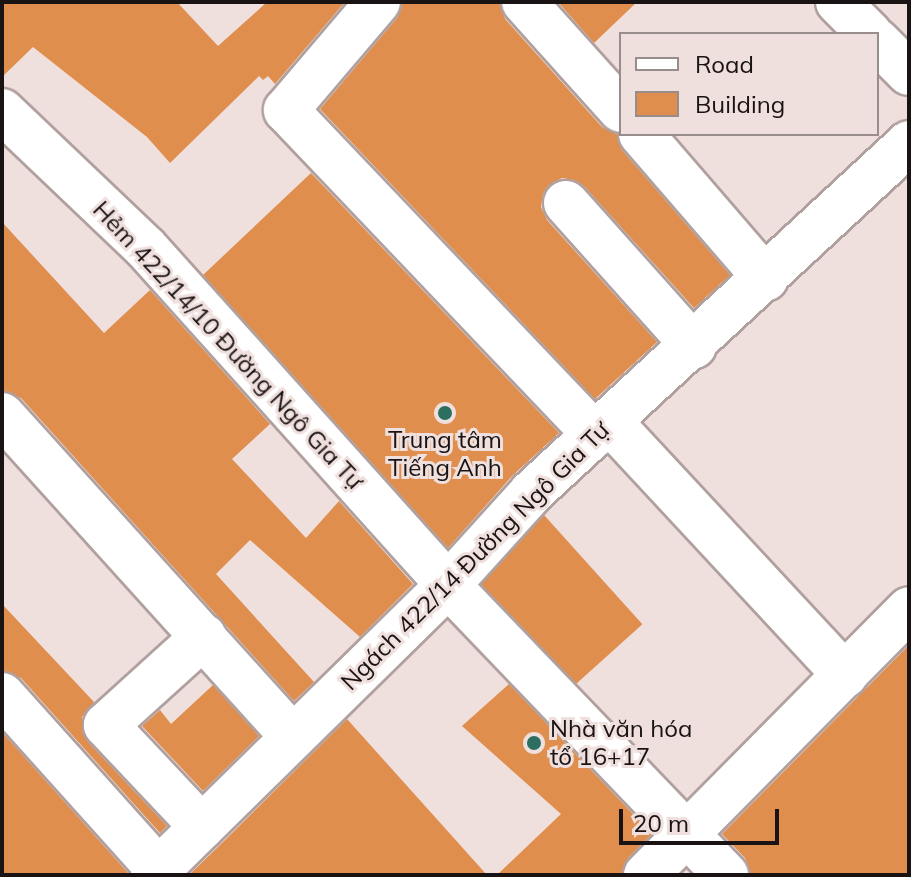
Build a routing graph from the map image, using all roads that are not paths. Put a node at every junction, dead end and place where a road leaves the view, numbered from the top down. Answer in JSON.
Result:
{"nodes":[{"id":1,"x":378,"y":2,"type":"edge"},
{"id":2,"x":524,"y":2,"type":"edge"},
{"id":3,"x":838,"y":2,"type":"edge"},
{"id":4,"x":868,"y":32,"type":"edge"},
{"id":5,"x":879,"y":43,"type":"edge"},
{"id":6,"x":909,"y":73,"type":"edge"},
{"id":7,"x":619,"y":108,"type":"edge"},
{"id":8,"x":2,"y":111,"type":"edge"},
{"id":9,"x":643,"y":136,"type":"edge"},
{"id":10,"x":909,"y":143,"type":"edge"},
{"id":11,"x":566,"y":203,"type":"dead end"},
{"id":12,"x":766,"y":279,"type":"junction"},
{"id":13,"x":694,"y":346,"type":"junction"},
{"id":14,"x":2,"y":415,"type":"edge"},
{"id":15,"x":602,"y":428,"type":"junction"},
{"id":16,"x":448,"y":585,"type":"junction"},
{"id":17,"x":909,"y":609,"type":"edge"},
{"id":18,"x":204,"y":636,"type":"junction"},
{"id":19,"x":845,"y":675,"type":"junction"},
{"id":20,"x":2,"y":695,"type":"edge"},
{"id":21,"x":293,"y":737,"type":"junction"},
{"id":22,"x":202,"y":827,"type":"junction"},
{"id":23,"x":687,"y":837,"type":"junction"},
{"id":24,"x":156,"y":872,"type":"edge"},
{"id":25,"x":646,"y":875,"type":"edge"},
{"id":26,"x":726,"y":875,"type":"edge"}],
"edges":[{"from":1,"to":15,"type":"street"},
{"from":2,"to":7,"type":"street"},
{"from":3,"to":4,"type":"street"},
{"from":5,"to":6,"type":"street"},
{"from":8,"to":16,"type":"street","name":"Hẻm 422/14/10 Đường Ngô Gia Tự"},
{"from":9,"to":12,"type":"street"},
{"from":10,"to":12,"type":"street","name":"Ngách 422/14 Đường Ngô Gia Tự"},
{"from":11,"to":13,"type":"street"},
{"from":12,"to":13,"type":"street","name":"Ngách 422/14 Đường Ngô Gia Tự"},
{"from":13,"to":15,"type":"street","name":"Ngách 422/14 Đường Ngô Gia Tự"},
{"from":14,"to":18,"type":"street"},
{"from":15,"to":16,"type":"street","name":"Ngách 422/14 Đường Ngô Gia Tự"},
{"from":15,"to":19,"type":"street"},
{"from":16,"to":21,"type":"street","name":"Ngách 422/14 Đường Ngô Gia Tự"},
{"from":16,"to":23,"type":"street","name":"Hẻm 422/14/10 Đường Ngô Gia Tự"},
{"from":17,"to":19,"type":"street"},
{"from":18,"to":21,"type":"street"},
{"from":18,"to":22,"type":"street"},
{"from":19,"to":23,"type":"street"},
{"from":20,"to":24,"type":"street"},
{"from":21,"to":22,"type":"street","name":"Ngách 422/14 Đường Ngô Gia Tự"},
{"from":22,"to":24,"type":"street","name":"Ngách 422/14 Đường Ngô Gia Tự"},
{"from":23,"to":25,"type":"street"},
{"from":23,"to":26,"type":"street","name":"Hẻm 422/14/10 Đường Ngô Gia Tự"}]}
